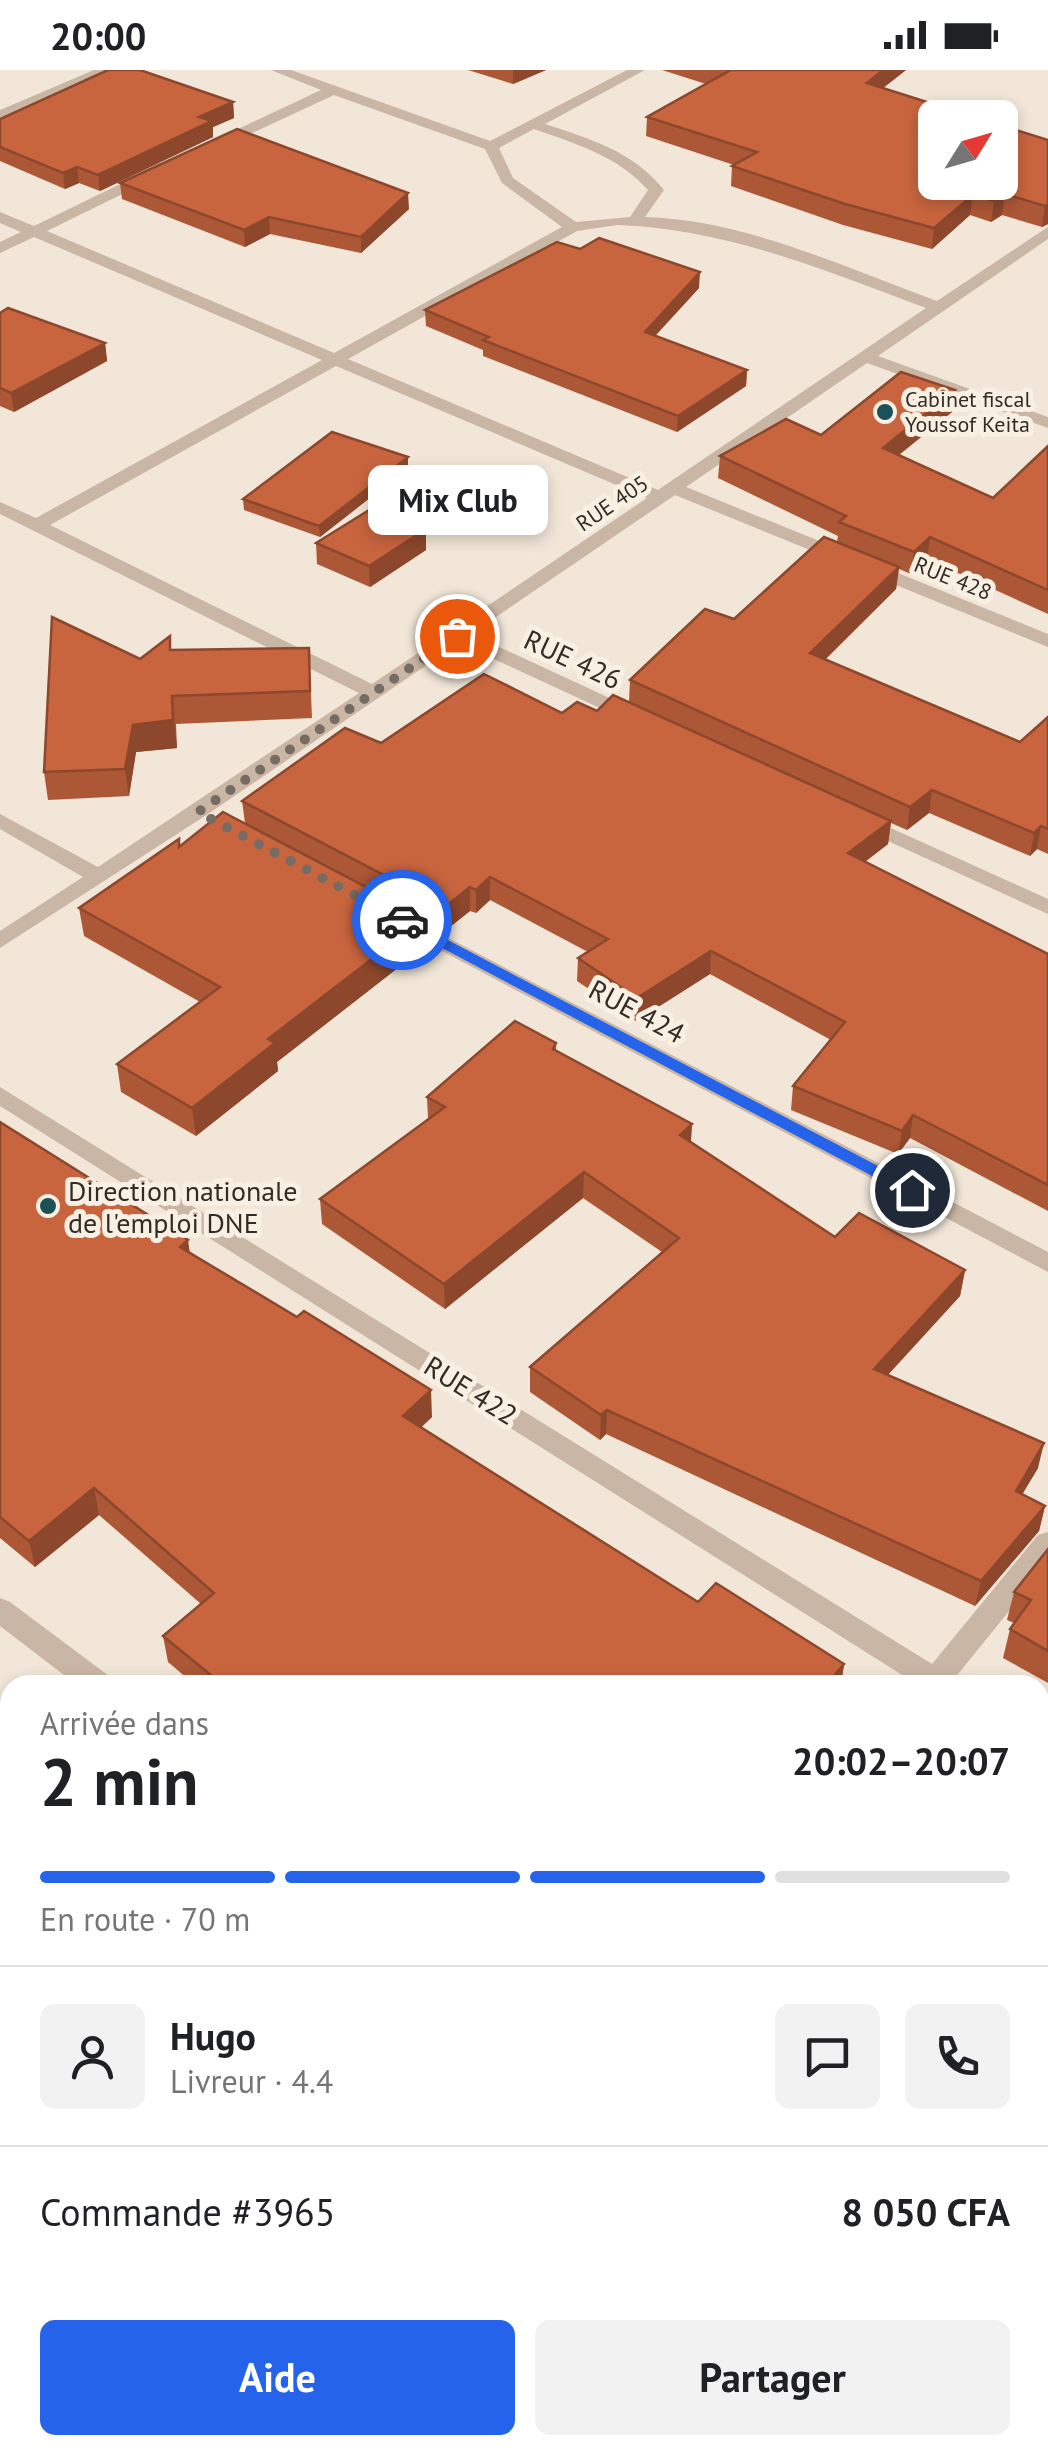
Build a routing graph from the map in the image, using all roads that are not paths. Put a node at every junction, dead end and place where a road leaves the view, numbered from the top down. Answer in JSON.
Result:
{"nodes":[{"id":1,"x":106,"y":70,"type":"edge"},
{"id":2,"x":278,"y":70,"type":"edge"},
{"id":3,"x":638,"y":70,"type":"edge"},
{"id":4,"x":333,"y":90,"type":"junction"},
{"id":5,"x":0,"y":115,"type":"edge"},
{"id":6,"x":532,"y":124,"type":"junction"},
{"id":7,"x":490,"y":146,"type":"junction"},
{"id":8,"x":196,"y":153,"type":"edge"},
{"id":9,"x":162,"y":169,"type":"edge"},
{"id":10,"x":0,"y":217,"type":"edge"},
{"id":11,"x":636,"y":219,"type":"junction"},
{"id":12,"x":573,"y":227,"type":"junction"},
{"id":13,"x":35,"y":232,"type":"junction"},
{"id":14,"x":1043,"y":242,"type":"edge"},
{"id":15,"x":0,"y":248,"type":"edge"},
{"id":16,"x":938,"y":307,"type":"junction"},
{"id":17,"x":866,"y":356,"type":"junction"},
{"id":18,"x":336,"y":359,"type":"junction"},
{"id":19,"x":1048,"y":423,"type":"edge"},
{"id":20,"x":667,"y":493,"type":"junction"},
{"id":21,"x":0,"y":507,"type":"edge"},
{"id":22,"x":37,"y":525,"type":"junction"},
{"id":23,"x":457,"y":636,"type":"junction"},
{"id":24,"x":1048,"y":641,"type":"edge"},
{"id":25,"x":374,"y":692,"type":"junction"},
{"id":26,"x":654,"y":726,"type":"edge"},
{"id":27,"x":833,"y":808,"type":"edge"},
{"id":28,"x":0,"y":820,"type":"edge"},
{"id":29,"x":99,"y":877,"type":"junction"},
{"id":30,"x":371,"y":904,"type":"edge"},
{"id":31,"x":1048,"y":907,"type":"edge"},
{"id":32,"x":0,"y":941,"type":"edge"},
{"id":33,"x":0,"y":1095,"type":"edge"},
{"id":34,"x":1048,"y":1263,"type":"edge"},
{"id":35,"x":1048,"y":1543,"type":"edge"},
{"id":36,"x":0,"y":1610,"type":"edge"},
{"id":37,"x":86,"y":1675,"type":"edge"},
{"id":38,"x":922,"y":1675,"type":"edge"},
{"id":39,"x":943,"y":1675,"type":"edge"}],
"edges":[{"from":1,"to":5,"type":"street"},
{"from":2,"to":4,"type":"street"},
{"from":3,"to":6,"type":"street"},
{"from":4,"to":7,"type":"street"},
{"from":4,"to":8,"type":"street"},
{"from":6,"to":7,"type":"street"},
{"from":6,"to":11,"type":"street"},
{"from":7,"to":12,"type":"street"},
{"from":9,"to":13,"type":"street"},
{"from":10,"to":13,"type":"street","name":"RUE 428"},
{"from":11,"to":12,"type":"street"},
{"from":11,"to":16,"type":"street"},
{"from":12,"to":18,"type":"street"},
{"from":13,"to":15,"type":"street"},
{"from":13,"to":18,"type":"street","name":"RUE 428"},
{"from":14,"to":16,"type":"street","name":"RUE 405"},
{"from":16,"to":17,"type":"street","name":"RUE 405"},
{"from":17,"to":19,"type":"street"},
{"from":17,"to":20,"type":"street","name":"RUE 405"},
{"from":18,"to":20,"type":"street","name":"RUE 428"},
{"from":18,"to":22,"type":"street"},
{"from":20,"to":23,"type":"street","name":"RUE 405"},
{"from":20,"to":24,"type":"street","name":"RUE 428"},
{"from":21,"to":22,"type":"street"},
{"from":22,"to":25,"type":"street"},
{"from":23,"to":25,"type":"street","name":"RUE 405"},
{"from":23,"to":26,"type":"street","name":"RUE 426"},
{"from":25,"to":29,"type":"street","name":"RUE 405"},
{"from":27,"to":31,"type":"street"},
{"from":28,"to":29,"type":"street"},
{"from":29,"to":32,"type":"street","name":"RUE 405"},
{"from":30,"to":34,"type":"street","name":"RUE 424"},
{"from":33,"to":38,"type":"street","name":"RUE 422"},
{"from":35,"to":39,"type":"street"},
{"from":36,"to":37,"type":"street"}]}
